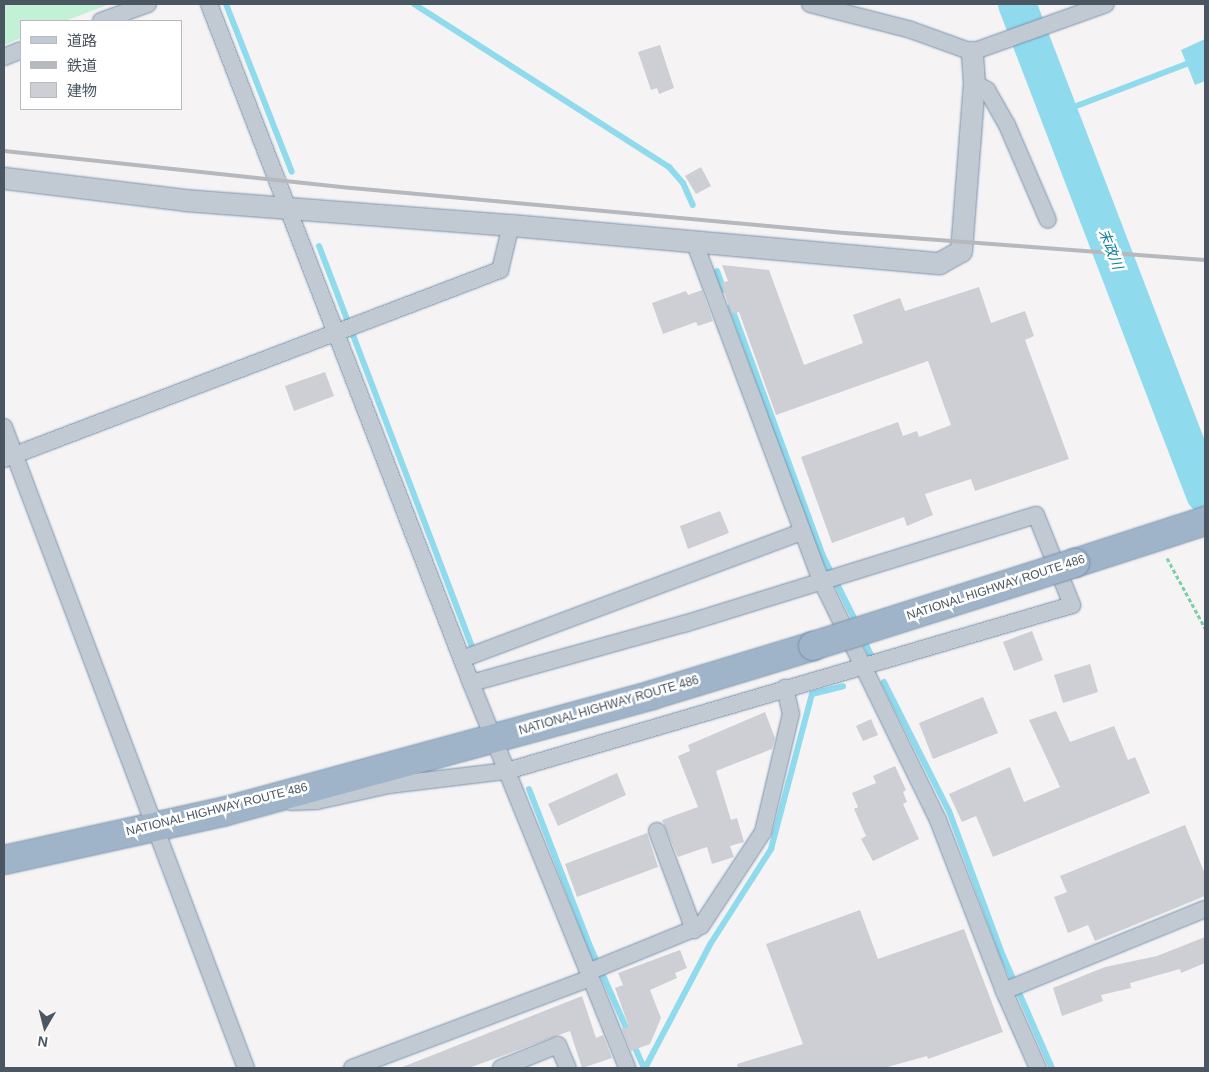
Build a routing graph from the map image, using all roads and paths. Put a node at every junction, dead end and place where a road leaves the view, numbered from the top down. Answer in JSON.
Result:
{"nodes":[{"id":1,"x":148,"y":4,"type":"edge"},
{"id":2,"x":209,"y":4,"type":"edge"},
{"id":3,"x":810,"y":4,"type":"edge"},
{"id":4,"x":1106,"y":4,"type":"edge"},
{"id":5,"x":104,"y":20,"type":"edge"},
{"id":6,"x":20,"y":50,"type":"edge"},
{"id":7,"x":972,"y":52,"type":"junction"},
{"id":8,"x":4,"y":57,"type":"edge"},
{"id":9,"x":974,"y":82,"type":"junction"},
{"id":10,"x":4,"y":178,"type":"edge"},
{"id":11,"x":287,"y":208,"type":"junction"},
{"id":12,"x":1048,"y":220,"type":"dead end"},
{"id":13,"x":511,"y":225,"type":"junction"},
{"id":14,"x":694,"y":241,"type":"junction"},
{"id":15,"x":346,"y":329,"type":"junction"},
{"id":16,"x":4,"y":427,"type":"edge"},
{"id":17,"x":9,"y":457,"type":"edge"},
{"id":18,"x":1194,"y":525,"type":"edge"},
{"id":19,"x":802,"y":532,"type":"junction"},
{"id":20,"x":1163,"y":550,"type":"dead end"},
{"id":21,"x":830,"y":577,"type":"junction"},
{"id":22,"x":1205,"y":628,"type":"edge"},
{"id":23,"x":462,"y":659,"type":"junction"},
{"id":24,"x":862,"y":666,"type":"junction"},
{"id":25,"x":472,"y":683,"type":"junction"},
{"id":26,"x":785,"y":688,"type":"junction"},
{"id":27,"x":494,"y":738,"type":"junction"},
{"id":28,"x":507,"y":771,"type":"junction"},
{"id":29,"x":247,"y":805,"type":"junction"},
{"id":30,"x":154,"y":826,"type":"junction"},
{"id":31,"x":657,"y":831,"type":"dead end"},
{"id":32,"x":4,"y":860,"type":"edge"},
{"id":33,"x":1205,"y":910,"type":"edge"},
{"id":34,"x":694,"y":930,"type":"junction"},
{"id":35,"x":594,"y":972,"type":"junction"},
{"id":36,"x":1013,"y":987,"type":"junction"},
{"id":37,"x":246,"y":1068,"type":"edge"},
{"id":38,"x":352,"y":1068,"type":"edge"},
{"id":39,"x":502,"y":1068,"type":"edge"},
{"id":40,"x":568,"y":1068,"type":"edge"},
{"id":41,"x":627,"y":1068,"type":"edge"},
{"id":42,"x":1038,"y":1068,"type":"edge"}],
"edges":[{"from":1,"to":5,"type":"street"},
{"from":2,"to":11,"type":"street"},
{"from":3,"to":7,"type":"street"},
{"from":4,"to":7,"type":"street"},
{"from":6,"to":8,"type":"street"},
{"from":7,"to":9,"type":"street"},
{"from":9,"to":12,"type":"street"},
{"from":9,"to":14,"type":"street"},
{"from":10,"to":11,"type":"street"},
{"from":11,"to":13,"type":"street"},
{"from":11,"to":15,"type":"street"},
{"from":13,"to":14,"type":"street"},
{"from":13,"to":15,"type":"street"},
{"from":14,"to":19,"type":"street"},
{"from":15,"to":17,"type":"street"},
{"from":15,"to":23,"type":"street"},
{"from":16,"to":17,"type":"street"},
{"from":17,"to":30,"type":"street"},
{"from":18,"to":27,"type":"highway","name":"NATIONAL HIGHWAY ROUTE 486","bridge":true},
{"from":19,"to":21,"type":"street"},
{"from":19,"to":23,"type":"street"},
{"from":20,"to":22,"type":"path"},
{"from":21,"to":24,"type":"street"},
{"from":21,"to":24,"type":"street"},
{"from":21,"to":25,"type":"street"},
{"from":23,"to":25,"type":"street"},
{"from":24,"to":26,"type":"street"},
{"from":24,"to":36,"type":"street"},
{"from":25,"to":27,"type":"street"},
{"from":26,"to":28,"type":"street"},
{"from":26,"to":34,"type":"street"},
{"from":27,"to":28,"type":"street"},
{"from":27,"to":29,"type":"highway","name":"NATIONAL HIGHWAY ROUTE 486"},
{"from":28,"to":29,"type":"street"},
{"from":28,"to":35,"type":"street"},
{"from":29,"to":30,"type":"highway","name":"NATIONAL HIGHWAY ROUTE 486"},
{"from":30,"to":32,"type":"highway","name":"NATIONAL HIGHWAY ROUTE 486"},
{"from":30,"to":37,"type":"street"},
{"from":31,"to":34,"type":"street"},
{"from":33,"to":36,"type":"street"},
{"from":34,"to":35,"type":"street"},
{"from":35,"to":38,"type":"street"},
{"from":35,"to":41,"type":"street"},
{"from":36,"to":42,"type":"street"},
{"from":39,"to":40,"type":"street"}]}
